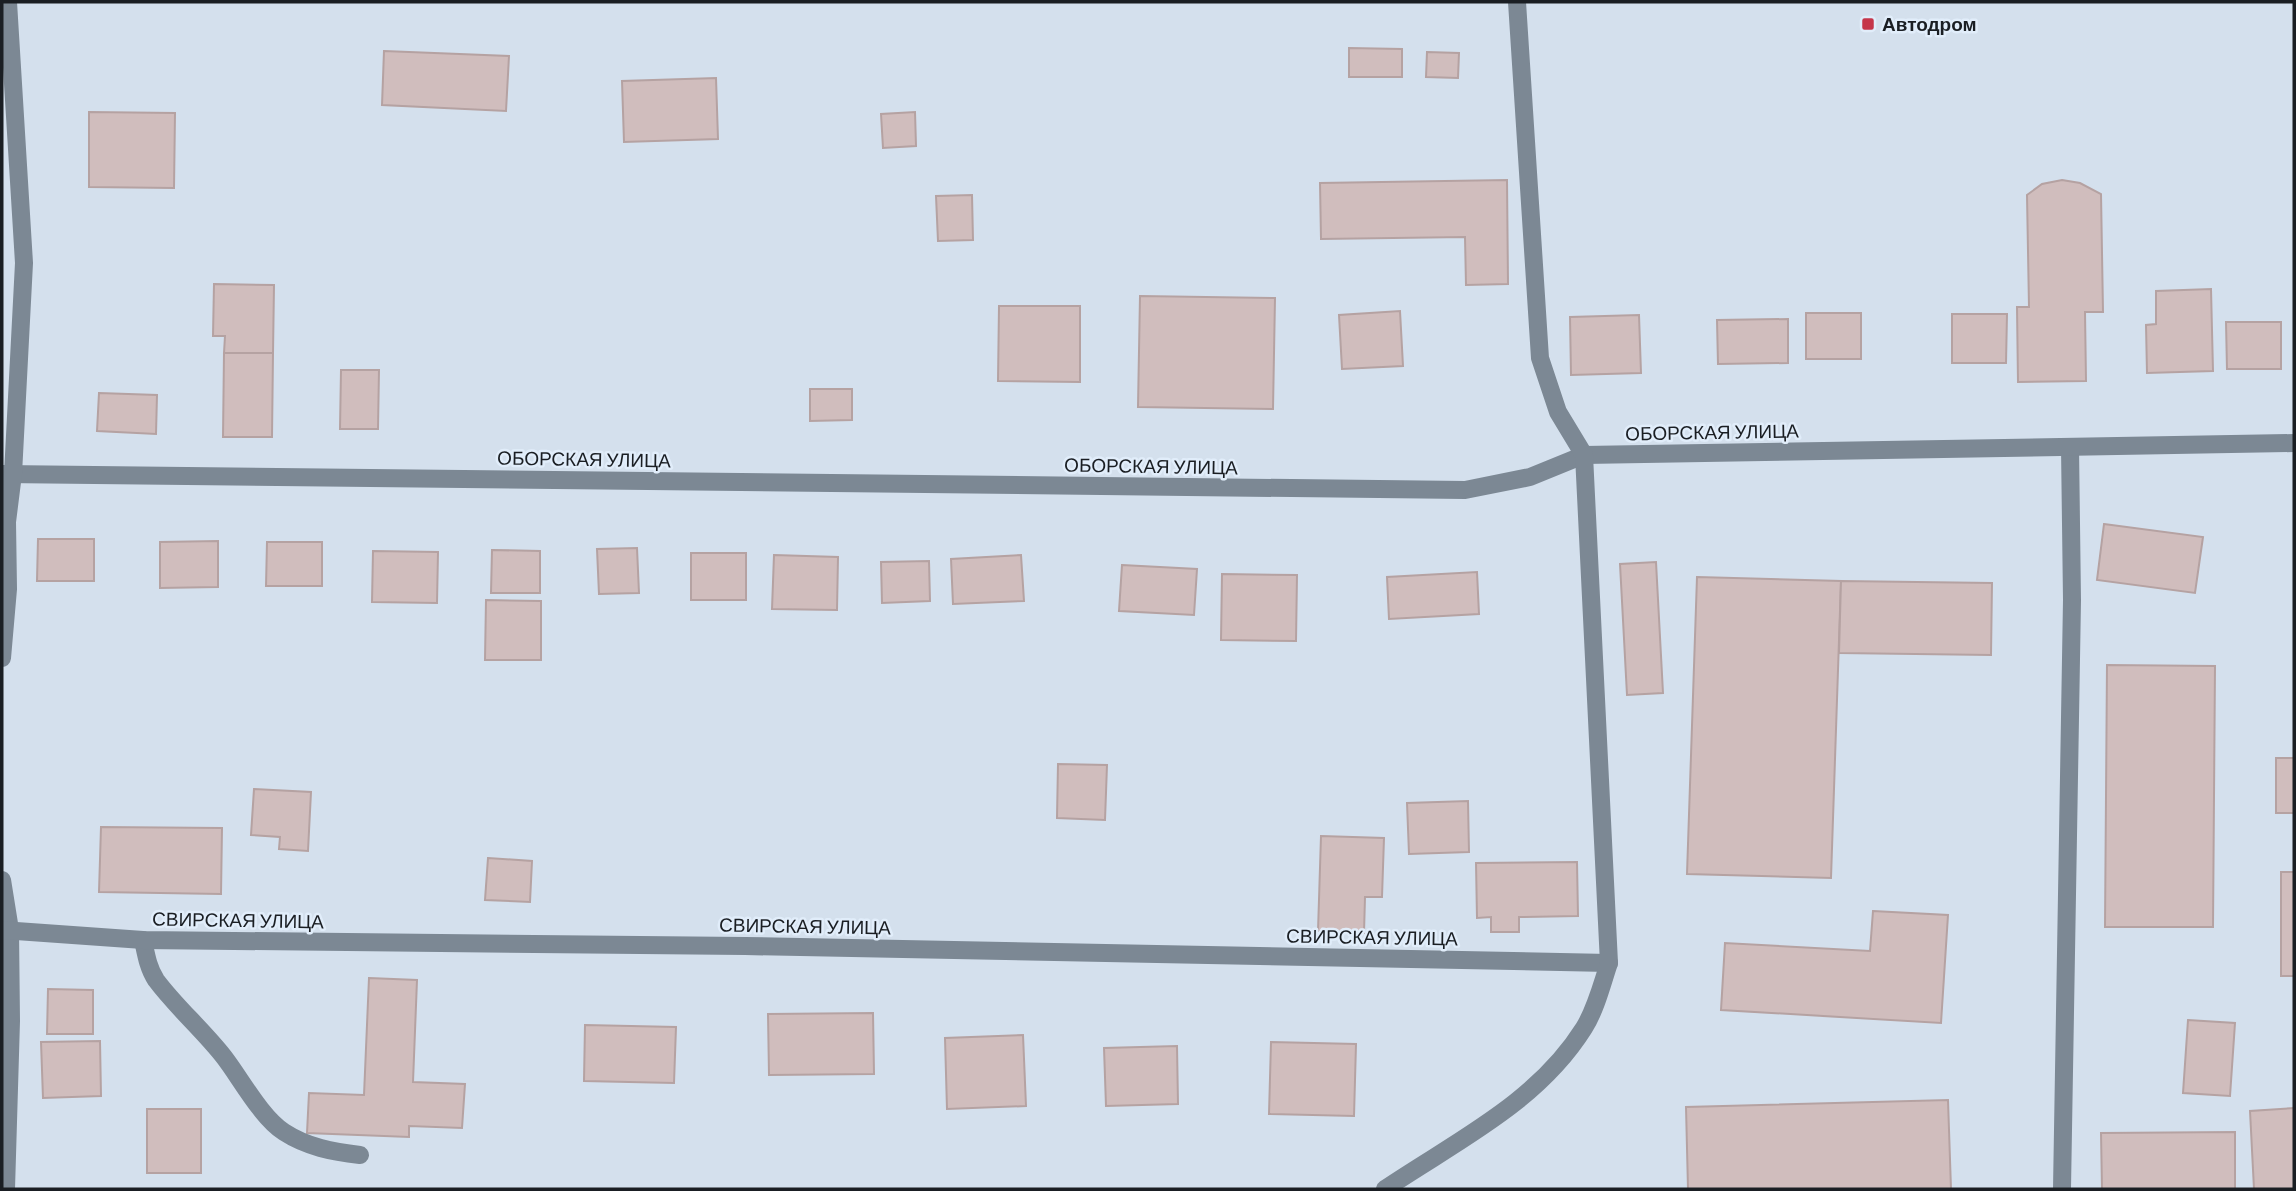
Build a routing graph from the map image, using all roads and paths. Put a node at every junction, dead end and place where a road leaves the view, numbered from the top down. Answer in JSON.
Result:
{"nodes":[{"id":1,"x":8,"y":2,"type":"edge"},
{"id":2,"x":1517,"y":2,"type":"edge"},
{"id":3,"x":2294,"y":443,"type":"edge"},
{"id":4,"x":2070,"y":447,"type":"junction"},
{"id":5,"x":1584,"y":455,"type":"junction"},
{"id":6,"x":7,"y":474,"type":"edge"},
{"id":7,"x":2,"y":659,"type":"edge"},
{"id":8,"x":2,"y":880,"type":"edge"},
{"id":9,"x":6,"y":930,"type":"edge"},
{"id":10,"x":143,"y":940,"type":"junction"},
{"id":11,"x":1609,"y":963,"type":"junction"},
{"id":12,"x":360,"y":1155,"type":"dead end"},
{"id":13,"x":6,"y":1189,"type":"edge"},
{"id":14,"x":1385,"y":1189,"type":"edge"},
{"id":15,"x":2062,"y":1189,"type":"edge"}],
"edges":[{"from":1,"to":6,"type":"street"},
{"from":2,"to":5,"type":"street"},
{"from":3,"to":4,"type":"street","name":"ОБОРСКАЯ УЛИЦА"},
{"from":4,"to":5,"type":"street","name":"ОБОРСКАЯ УЛИЦА"},
{"from":4,"to":15,"type":"street"},
{"from":5,"to":6,"type":"street","name":"ОБОРСКАЯ УЛИЦА"},
{"from":5,"to":11,"type":"street"},
{"from":6,"to":7,"type":"street"},
{"from":8,"to":9,"type":"street"},
{"from":9,"to":10,"type":"street","name":"СВИРСКАЯ УЛИЦА"},
{"from":9,"to":13,"type":"street"},
{"from":10,"to":11,"type":"street","name":"СВИРСКАЯ УЛИЦА"},
{"from":10,"to":12,"type":"street"},
{"from":11,"to":14,"type":"street"}]}
